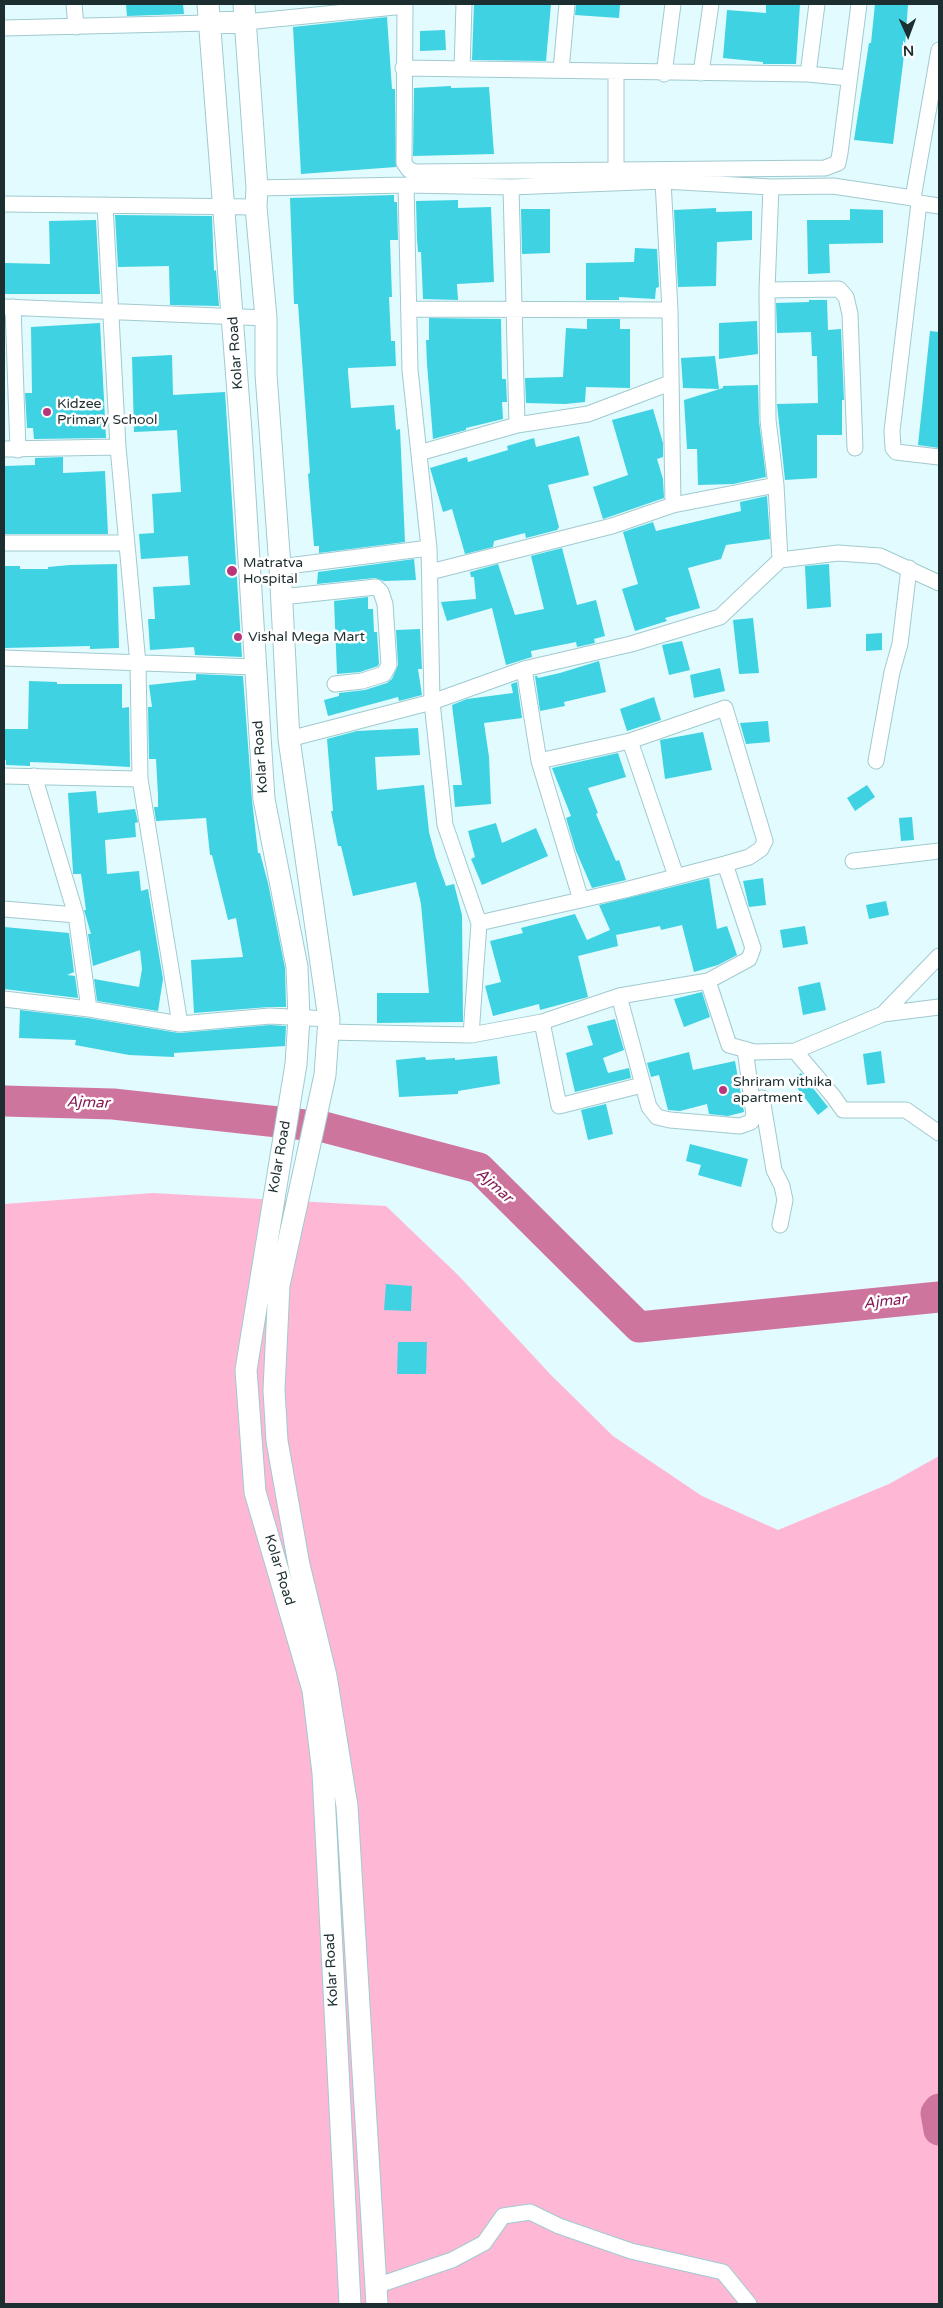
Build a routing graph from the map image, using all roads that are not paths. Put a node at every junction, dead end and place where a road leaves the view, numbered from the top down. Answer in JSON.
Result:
{"nodes":[{"id":1,"x":74,"y":4,"type":"edge"},
{"id":2,"x":464,"y":4,"type":"edge"},
{"id":3,"x":567,"y":4,"type":"edge"},
{"id":4,"x":673,"y":4,"type":"edge"},
{"id":5,"x":711,"y":4,"type":"edge"},
{"id":6,"x":817,"y":4,"type":"edge"},
{"id":7,"x":859,"y":4,"type":"edge"},
{"id":8,"x":405,"y":5,"type":"edge"},
{"id":9,"x":208,"y":13,"type":"edge"},
{"id":10,"x":245,"y":13,"type":"edge"},
{"id":11,"x":76,"y":27,"type":"junction"},
{"id":12,"x":4,"y":28,"type":"edge"},
{"id":13,"x":939,"y":50,"type":"edge"},
{"id":14,"x":403,"y":68,"type":"junction"},
{"id":15,"x":462,"y":69,"type":"junction"},
{"id":16,"x":560,"y":70,"type":"junction"},
{"id":17,"x":616,"y":73,"type":"junction"},
{"id":18,"x":701,"y":73,"type":"junction"},
{"id":19,"x":664,"y":74,"type":"junction"},
{"id":20,"x":808,"y":74,"type":"junction"},
{"id":21,"x":849,"y":78,"type":"junction"},
{"id":22,"x":616,"y":169,"type":"junction"},
{"id":23,"x":663,"y":181,"type":"junction"},
{"id":24,"x":406,"y":185,"type":"junction"},
{"id":25,"x":511,"y":187,"type":"junction"},
{"id":26,"x":771,"y":187,"type":"junction"},
{"id":27,"x":256,"y":197,"type":"junction"},
{"id":28,"x":916,"y":201,"type":"junction"},
{"id":29,"x":4,"y":204,"type":"edge"},
{"id":30,"x":105,"y":206,"type":"junction"},
{"id":31,"x":939,"y":206,"type":"edge"},
{"id":32,"x":223,"y":207,"type":"junction"},
{"id":33,"x":767,"y":290,"type":"junction"},
{"id":34,"x":8,"y":307,"type":"edge"},
{"id":35,"x":513,"y":308,"type":"junction"},
{"id":36,"x":409,"y":309,"type":"junction"},
{"id":37,"x":109,"y":310,"type":"junction"},
{"id":38,"x":670,"y":310,"type":"junction"},
{"id":39,"x":233,"y":315,"type":"junction"},
{"id":40,"x":266,"y":318,"type":"junction"},
{"id":41,"x":670,"y":383,"type":"junction"},
{"id":42,"x":517,"y":425,"type":"junction"},
{"id":43,"x":118,"y":447,"type":"junction"},
{"id":44,"x":855,"y":448,"type":"dead end"},
{"id":45,"x":11,"y":450,"type":"edge"},
{"id":46,"x":419,"y":453,"type":"junction"},
{"id":47,"x":939,"y":456,"type":"edge"},
{"id":48,"x":776,"y":486,"type":"junction"},
{"id":49,"x":673,"y":505,"type":"junction"},
{"id":50,"x":126,"y":543,"type":"junction"},
{"id":51,"x":4,"y":544,"type":"edge"},
{"id":52,"x":429,"y":548,"type":"junction"},
{"id":53,"x":780,"y":560,"type":"junction"},
{"id":54,"x":280,"y":566,"type":"junction"},
{"id":55,"x":909,"y":568,"type":"junction"},
{"id":56,"x":430,"y":572,"type":"junction"},
{"id":57,"x":939,"y":584,"type":"edge"},
{"id":58,"x":282,"y":597,"type":"junction"},
{"id":59,"x":4,"y":658,"type":"edge"},
{"id":60,"x":138,"y":664,"type":"junction"},
{"id":61,"x":255,"y":668,"type":"junction"},
{"id":62,"x":524,"y":669,"type":"junction"},
{"id":63,"x":335,"y":684,"type":"dead end"},
{"id":64,"x":432,"y":702,"type":"junction"},
{"id":65,"x":289,"y":739,"type":"junction"},
{"id":66,"x":630,"y":741,"type":"junction"},
{"id":67,"x":540,"y":761,"type":"junction"},
{"id":68,"x":876,"y":761,"type":"dead end"},
{"id":69,"x":4,"y":776,"type":"edge"},
{"id":70,"x":34,"y":776,"type":"junction"},
{"id":71,"x":140,"y":779,"type":"junction"},
{"id":72,"x":939,"y":851,"type":"edge"},
{"id":73,"x":852,"y":861,"type":"dead end"},
{"id":74,"x":725,"y":864,"type":"junction"},
{"id":75,"x":676,"y":876,"type":"junction"},
{"id":76,"x":581,"y":900,"type":"junction"},
{"id":77,"x":4,"y":909,"type":"edge"},
{"id":78,"x":76,"y":915,"type":"junction"},
{"id":79,"x":479,"y":923,"type":"junction"},
{"id":80,"x":939,"y":956,"type":"edge"},
{"id":81,"x":708,"y":981,"type":"junction"},
{"id":82,"x":619,"y":996,"type":"junction"},
{"id":83,"x":4,"y":1000,"type":"edge"},
{"id":84,"x":939,"y":1007,"type":"edge"},
{"id":85,"x":89,"y":1009,"type":"junction"},
{"id":86,"x":883,"y":1014,"type":"junction"},
{"id":87,"x":299,"y":1018,"type":"junction"},
{"id":88,"x":542,"y":1022,"type":"junction"},
{"id":89,"x":180,"y":1024,"type":"junction"},
{"id":90,"x":328,"y":1025,"type":"junction"},
{"id":91,"x":471,"y":1035,"type":"junction"},
{"id":92,"x":749,"y":1051,"type":"junction"},
{"id":93,"x":795,"y":1051,"type":"junction"},
{"id":94,"x":642,"y":1085,"type":"junction"},
{"id":95,"x":939,"y":1133,"type":"edge"},
{"id":96,"x":780,"y":1225,"type":"dead end"},
{"id":97,"x":269,"y":1285,"type":"junction"},
{"id":98,"x":377,"y":2295,"type":"edge"},
{"id":99,"x":350,"y":2304,"type":"edge"},
{"id":100,"x":749,"y":2304,"type":"edge"}],
"edges":[{"from":1,"to":11,"type":"street"},
{"from":2,"to":15,"type":"street"},
{"from":3,"to":16,"type":"street"},
{"from":4,"to":19,"type":"street"},
{"from":5,"to":18,"type":"street"},
{"from":6,"to":20,"type":"street"},
{"from":7,"to":21,"type":"street"},
{"from":8,"to":10,"type":"street"},
{"from":8,"to":14,"type":"street"},
{"from":9,"to":10,"type":"main road"},
{"from":9,"to":11,"type":"street"},
{"from":9,"to":32,"type":"main road","name":"Kolar Road"},
{"from":10,"to":27,"type":"main road","name":"Kolar Road"},
{"from":11,"to":12,"type":"street"},
{"from":13,"to":28,"type":"street"},
{"from":14,"to":15,"type":"street"},
{"from":14,"to":22,"type":"street"},
{"from":15,"to":16,"type":"street"},
{"from":16,"to":17,"type":"street"},
{"from":17,"to":19,"type":"street"},
{"from":17,"to":22,"type":"street"},
{"from":18,"to":19,"type":"street"},
{"from":18,"to":20,"type":"street"},
{"from":20,"to":21,"type":"street"},
{"from":21,"to":22,"type":"street"},
{"from":23,"to":25,"type":"street"},
{"from":23,"to":26,"type":"street"},
{"from":23,"to":38,"type":"street"},
{"from":24,"to":25,"type":"street"},
{"from":24,"to":27,"type":"street"},
{"from":24,"to":36,"type":"street"},
{"from":25,"to":35,"type":"street"},
{"from":26,"to":28,"type":"street"},
{"from":26,"to":33,"type":"street"},
{"from":27,"to":32,"type":"street"},
{"from":27,"to":40,"type":"main road","name":"Kolar Road"},
{"from":28,"to":31,"type":"street"},
{"from":28,"to":47,"type":"street"},
{"from":29,"to":30,"type":"street"},
{"from":30,"to":32,"type":"street"},
{"from":30,"to":37,"type":"street"},
{"from":32,"to":39,"type":"main road","name":"Kolar Road"},
{"from":33,"to":44,"type":"street"},
{"from":33,"to":48,"type":"street"},
{"from":34,"to":37,"type":"street"},
{"from":34,"to":45,"type":"street"},
{"from":35,"to":36,"type":"street"},
{"from":35,"to":38,"type":"street"},
{"from":35,"to":42,"type":"street"},
{"from":36,"to":46,"type":"street"},
{"from":37,"to":39,"type":"street"},
{"from":37,"to":43,"type":"street"},
{"from":38,"to":41,"type":"street"},
{"from":39,"to":40,"type":"street"},
{"from":39,"to":61,"type":"main road","name":"Kolar Road"},
{"from":40,"to":54,"type":"main road","name":"Kolar Road"},
{"from":41,"to":42,"type":"street"},
{"from":41,"to":49,"type":"street"},
{"from":42,"to":46,"type":"street"},
{"from":43,"to":45,"type":"street"},
{"from":43,"to":50,"type":"street"},
{"from":46,"to":52,"type":"street"},
{"from":48,"to":49,"type":"street"},
{"from":48,"to":53,"type":"street"},
{"from":49,"to":56,"type":"street"},
{"from":50,"to":51,"type":"street"},
{"from":50,"to":60,"type":"street"},
{"from":52,"to":54,"type":"street"},
{"from":52,"to":56,"type":"street"},
{"from":53,"to":55,"type":"street"},
{"from":53,"to":62,"type":"street"},
{"from":54,"to":58,"type":"main road","name":"Kolar Road"},
{"from":55,"to":57,"type":"street"},
{"from":55,"to":68,"type":"street"},
{"from":56,"to":64,"type":"street"},
{"from":58,"to":63,"type":"street"},
{"from":58,"to":65,"type":"main road","name":"Kolar Road"},
{"from":59,"to":60,"type":"street"},
{"from":60,"to":61,"type":"street"},
{"from":60,"to":71,"type":"street"},
{"from":61,"to":87,"type":"main road","name":"Kolar Road"},
{"from":62,"to":64,"type":"street"},
{"from":62,"to":67,"type":"street"},
{"from":64,"to":65,"type":"street"},
{"from":64,"to":79,"type":"street"},
{"from":65,"to":90,"type":"main road","name":"Kolar Road"},
{"from":66,"to":67,"type":"street"},
{"from":66,"to":74,"type":"street"},
{"from":66,"to":75,"type":"street"},
{"from":67,"to":76,"type":"street"},
{"from":69,"to":70,"type":"street"},
{"from":70,"to":71,"type":"street"},
{"from":70,"to":78,"type":"street"},
{"from":71,"to":89,"type":"street"},
{"from":72,"to":73,"type":"street"},
{"from":74,"to":75,"type":"street"},
{"from":74,"to":81,"type":"street"},
{"from":75,"to":76,"type":"street"},
{"from":76,"to":79,"type":"street"},
{"from":77,"to":78,"type":"street"},
{"from":78,"to":85,"type":"street"},
{"from":79,"to":91,"type":"street"},
{"from":80,"to":86,"type":"street"},
{"from":81,"to":82,"type":"street"},
{"from":81,"to":92,"type":"street"},
{"from":82,"to":88,"type":"street"},
{"from":82,"to":94,"type":"street"},
{"from":83,"to":85,"type":"street"},
{"from":84,"to":86,"type":"street"},
{"from":85,"to":89,"type":"street"},
{"from":86,"to":93,"type":"street"},
{"from":87,"to":89,"type":"street"},
{"from":87,"to":90,"type":"street"},
{"from":87,"to":97,"type":"main road","name":"Kolar Road"},
{"from":88,"to":91,"type":"street"},
{"from":88,"to":94,"type":"street"},
{"from":90,"to":91,"type":"street"},
{"from":90,"to":97,"type":"main road","name":"Kolar Road"},
{"from":92,"to":93,"type":"street"},
{"from":92,"to":94,"type":"street"},
{"from":92,"to":96,"type":"street"},
{"from":93,"to":95,"type":"street"},
{"from":97,"to":98,"type":"main road","name":"Kolar Road"},
{"from":97,"to":99,"type":"main road","name":"Kolar Road"},
{"from":98,"to":100,"type":"street"}]}
